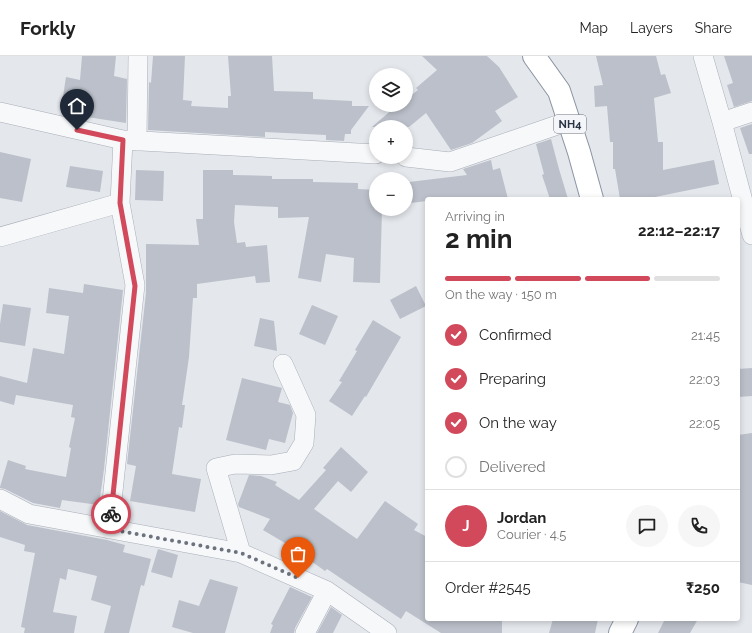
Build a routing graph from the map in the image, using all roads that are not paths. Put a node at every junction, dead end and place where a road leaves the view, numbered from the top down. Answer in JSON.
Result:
{"nodes":[{"id":1,"x":138,"y":56,"type":"edge"},
{"id":2,"x":534,"y":56,"type":"edge"},
{"id":3,"x":703,"y":56,"type":"edge"},
{"id":4,"x":0,"y":112,"type":"edge"},
{"id":5,"x":752,"y":112,"type":"edge"},
{"id":6,"x":568,"y":121,"type":"junction"},
{"id":7,"x":722,"y":122,"type":"junction"},
{"id":8,"x":130,"y":140,"type":"junction"},
{"id":9,"x":369,"y":154,"type":"edge"},
{"id":10,"x":413,"y":158,"type":"edge"},
{"id":11,"x":591,"y":197,"type":"edge"},
{"id":12,"x":748,"y":200,"type":"edge"},
{"id":13,"x":120,"y":203,"type":"junction"},
{"id":14,"x":752,"y":235,"type":"edge"},
{"id":15,"x":0,"y":237,"type":"edge"},
{"id":16,"x":283,"y":364,"type":"dead end"},
{"id":17,"x":0,"y":499,"type":"edge"},
{"id":18,"x":109,"y":529,"type":"junction"},
{"id":19,"x":241,"y":553,"type":"junction"},
{"id":20,"x":327,"y":591,"type":"junction"},
{"id":21,"x":626,"y":621,"type":"edge"},
{"id":22,"x":305,"y":633,"type":"edge"},
{"id":23,"x":388,"y":633,"type":"edge"},
{"id":24,"x":620,"y":633,"type":"edge"}],
"edges":[{"from":1,"to":8,"type":"street"},
{"from":2,"to":6,"type":"highway","number":"NH4"},
{"from":3,"to":7,"type":"street"},
{"from":4,"to":8,"type":"street"},
{"from":5,"to":7,"type":"street"},
{"from":6,"to":10,"type":"street"},
{"from":6,"to":11,"type":"highway","number":"NH4"},
{"from":7,"to":12,"type":"street"},
{"from":8,"to":9,"type":"street"},
{"from":8,"to":13,"type":"street"},
{"from":12,"to":14,"type":"street"},
{"from":13,"to":15,"type":"street"},
{"from":13,"to":18,"type":"street"},
{"from":16,"to":19,"type":"street"},
{"from":17,"to":18,"type":"street"},
{"from":18,"to":19,"type":"street"},
{"from":19,"to":20,"type":"street"},
{"from":20,"to":22,"type":"street"},
{"from":20,"to":23,"type":"street"},
{"from":21,"to":24,"type":"highway"}]}
